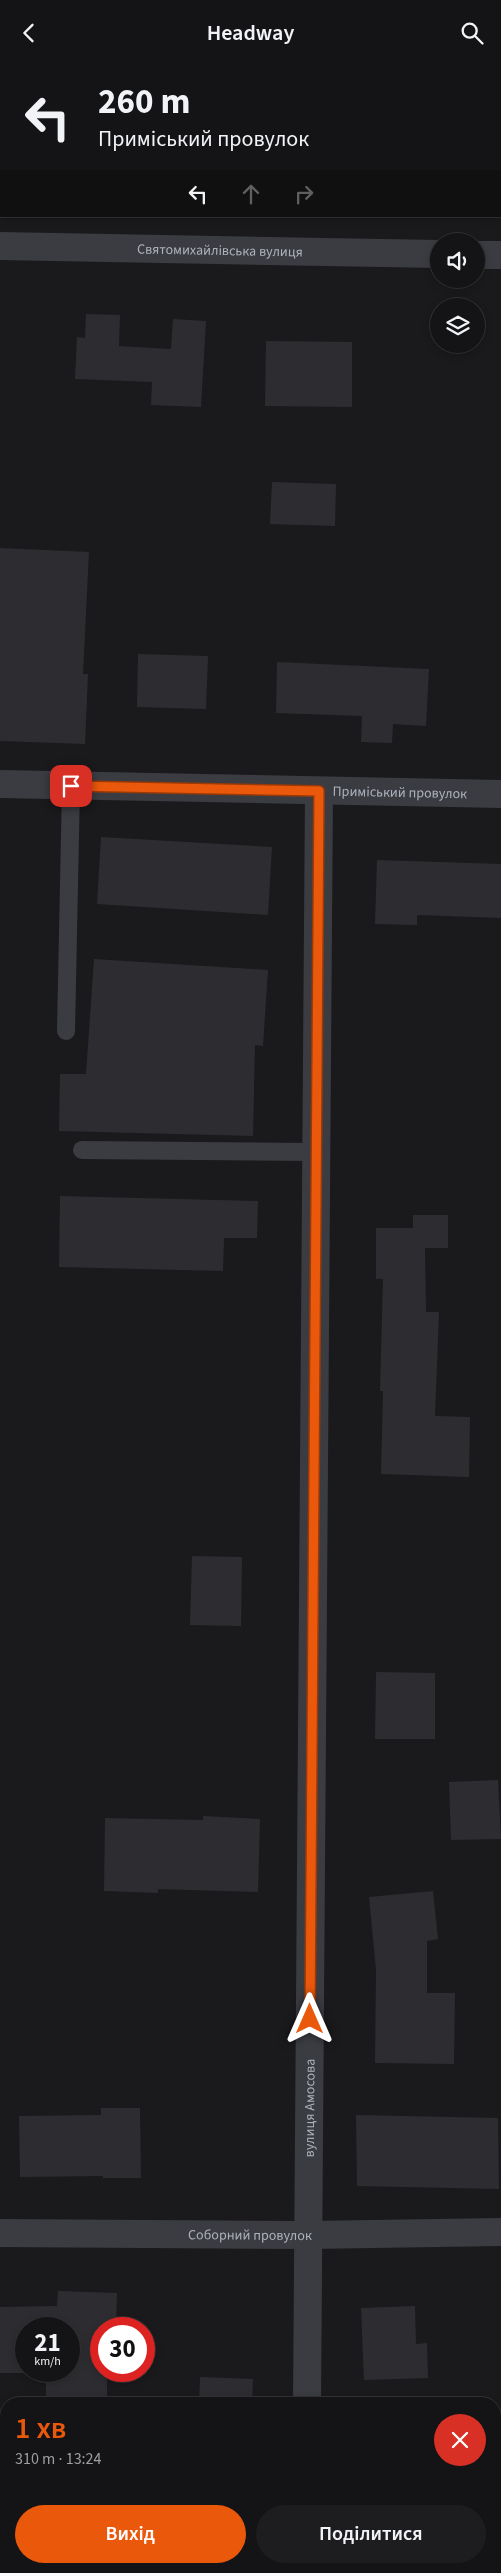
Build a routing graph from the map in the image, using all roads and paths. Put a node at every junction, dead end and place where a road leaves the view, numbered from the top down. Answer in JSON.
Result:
{"nodes":[{"id":1,"x":0,"y":246,"type":"edge"},
{"id":2,"x":430,"y":254,"type":"edge"},
{"id":3,"x":485,"y":255,"type":"edge"},
{"id":4,"x":501,"y":255,"type":"edge"},
{"id":5,"x":0,"y":784,"type":"edge"},
{"id":6,"x":71,"y":786,"type":"junction"},
{"id":7,"x":319,"y":791,"type":"junction"},
{"id":8,"x":501,"y":794,"type":"edge"},
{"id":9,"x":66,"y":1031,"type":"dead end"},
{"id":10,"x":82,"y":1150,"type":"dead end"},
{"id":11,"x":316,"y":1152,"type":"junction"},
{"id":12,"x":501,"y":2232,"type":"edge"},
{"id":13,"x":0,"y":2233,"type":"edge"},
{"id":14,"x":308,"y":2235,"type":"junction"},
{"id":15,"x":307,"y":2397,"type":"edge"}],
"edges":[{"from":1,"to":2,"type":"street","name":"Святомихайлівська вулиця"},
{"from":3,"to":4,"type":"street"},
{"from":5,"to":6,"type":"street","name":"Приміський провулок"},
{"from":6,"to":7,"type":"street","name":"Приміський провулок"},
{"from":6,"to":9,"type":"lane"},
{"from":7,"to":8,"type":"street","name":"Приміський провулок"},
{"from":7,"to":11,"type":"street","name":"вулиця Амосова"},
{"from":10,"to":11,"type":"lane"},
{"from":11,"to":14,"type":"street","name":"вулиця Амосова"},
{"from":12,"to":14,"type":"street","name":"Соборний провулок"},
{"from":13,"to":14,"type":"street","name":"Соборний провулок"},
{"from":14,"to":15,"type":"street","name":"вулиця Амосова"}]}
